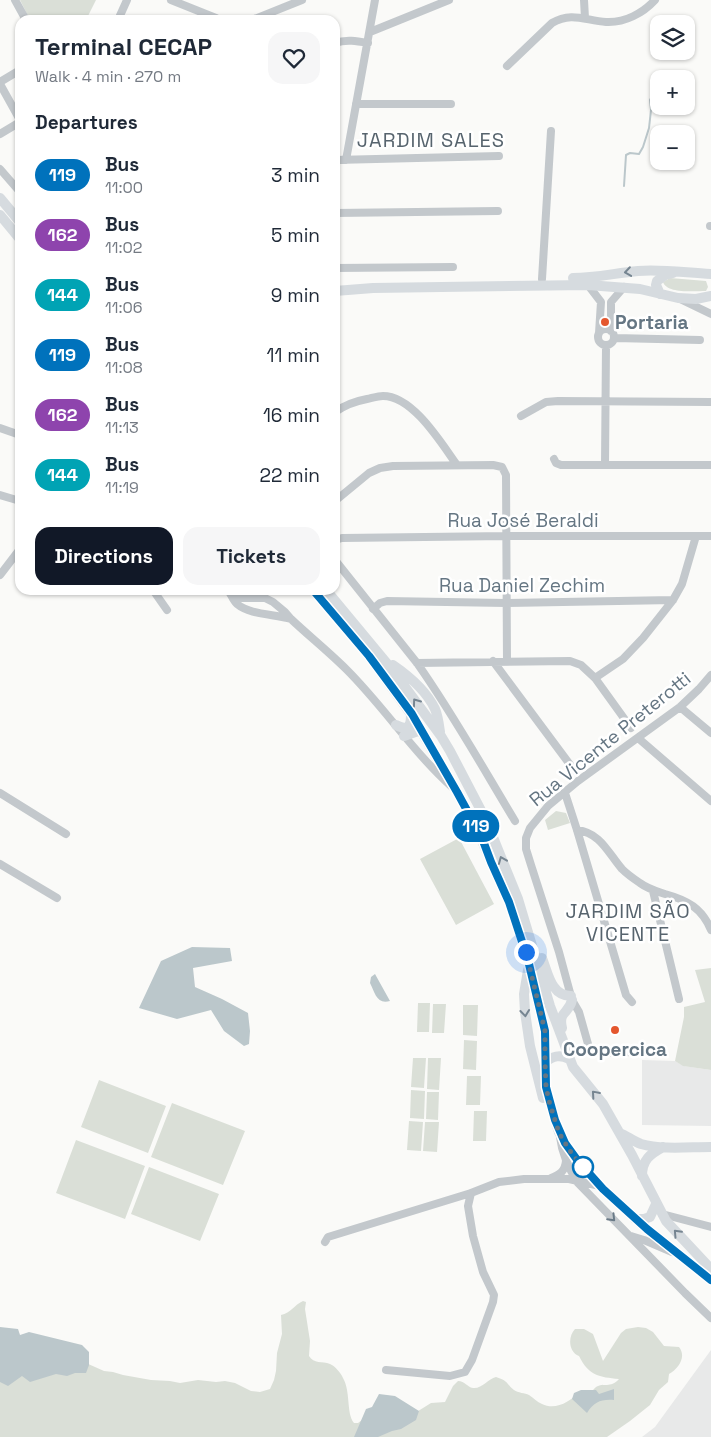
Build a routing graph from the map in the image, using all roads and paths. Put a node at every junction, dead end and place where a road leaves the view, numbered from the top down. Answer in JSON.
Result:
{"nodes":[{"id":1,"x":15,"y":0,"type":"edge"},
{"id":2,"x":127,"y":0,"type":"edge"},
{"id":3,"x":170,"y":0,"type":"edge"},
{"id":4,"x":302,"y":0,"type":"edge"},
{"id":5,"x":375,"y":0,"type":"edge"},
{"id":6,"x":449,"y":0,"type":"edge"},
{"id":7,"x":584,"y":0,"type":"edge"},
{"id":8,"x":655,"y":0,"type":"edge"},
{"id":9,"x":289,"y":2,"type":"edge"},
{"id":10,"x":23,"y":15,"type":"edge"},
{"id":11,"x":120,"y":15,"type":"edge"},
{"id":12,"x":206,"y":15,"type":"edge"},
{"id":13,"x":262,"y":15,"type":"edge"},
{"id":14,"x":584,"y":18,"type":"junction"},
{"id":15,"x":370,"y":32,"type":"junction"},
{"id":16,"x":340,"y":41,"type":"edge"},
{"id":17,"x":368,"y":43,"type":"junction"},
{"id":18,"x":507,"y":66,"type":"dead end"},
{"id":19,"x":15,"y":73,"type":"edge"},
{"id":20,"x":0,"y":83,"type":"edge"},
{"id":21,"x":356,"y":104,"type":"junction"},
{"id":22,"x":451,"y":104,"type":"dead end"},
{"id":23,"x":15,"y":112,"type":"edge"},
{"id":24,"x":15,"y":124,"type":"edge"},
{"id":25,"x":551,"y":132,"type":"dead end"},
{"id":26,"x":0,"y":134,"type":"edge"},
{"id":27,"x":499,"y":156,"type":"dead end"},
{"id":28,"x":340,"y":160,"type":"edge"},
{"id":29,"x":346,"y":160,"type":"junction"},
{"id":30,"x":0,"y":169,"type":"edge"},
{"id":31,"x":15,"y":186,"type":"edge"},
{"id":32,"x":0,"y":198,"type":"edge"},
{"id":33,"x":498,"y":211,"type":"dead end"},
{"id":34,"x":340,"y":213,"type":"edge"},
{"id":35,"x":0,"y":215,"type":"edge"},
{"id":36,"x":15,"y":216,"type":"edge"},
{"id":37,"x":15,"y":233,"type":"edge"},
{"id":38,"x":452,"y":267,"type":"dead end"},
{"id":39,"x":340,"y":268,"type":"edge"},
{"id":40,"x":676,"y":272,"type":"junction"},
{"id":41,"x":709,"y":277,"type":"edge"},
{"id":42,"x":542,"y":279,"type":"junction"},
{"id":43,"x":340,"y":284,"type":"edge"},
{"id":44,"x":588,"y":285,"type":"junction"},
{"id":45,"x":624,"y":287,"type":"junction"},
{"id":46,"x":340,"y":291,"type":"edge"},
{"id":47,"x":711,"y":292,"type":"edge"},
{"id":48,"x":660,"y":294,"type":"junction"},
{"id":49,"x":711,"y":296,"type":"edge"},
{"id":50,"x":678,"y":298,"type":"junction"},
{"id":51,"x":602,"y":302,"type":"junction"},
{"id":52,"x":611,"y":302,"type":"junction"},
{"id":53,"x":711,"y":302,"type":"edge"},
{"id":54,"x":711,"y":314,"type":"edge"},
{"id":55,"x":599,"y":333,"type":"junction"},
{"id":56,"x":613,"y":334,"type":"junction"},
{"id":57,"x":700,"y":340,"type":"dead end"},
{"id":58,"x":606,"y":346,"type":"junction"},
{"id":59,"x":605,"y":402,"type":"junction"},
{"id":60,"x":711,"y":402,"type":"edge"},
{"id":61,"x":340,"y":408,"type":"edge"},
{"id":62,"x":521,"y":416,"type":"dead end"},
{"id":63,"x":0,"y":428,"type":"edge"},
{"id":64,"x":15,"y":433,"type":"edge"},
{"id":65,"x":554,"y":459,"type":"dead end"},
{"id":66,"x":605,"y":464,"type":"junction"},
{"id":67,"x":457,"y":465,"type":"junction"},
{"id":68,"x":711,"y":465,"type":"edge"},
{"id":69,"x":0,"y":495,"type":"edge"},
{"id":70,"x":340,"y":496,"type":"edge"},
{"id":71,"x":15,"y":500,"type":"edge"},
{"id":72,"x":507,"y":536,"type":"junction"},
{"id":73,"x":696,"y":536,"type":"junction"},
{"id":74,"x":711,"y":536,"type":"edge"},
{"id":75,"x":340,"y":539,"type":"edge"},
{"id":76,"x":15,"y":555,"type":"edge"},
{"id":77,"x":0,"y":560,"type":"edge"},
{"id":78,"x":9,"y":563,"type":"junction"},
{"id":79,"x":340,"y":566,"type":"edge"},
{"id":80,"x":0,"y":575,"type":"edge"},
{"id":81,"x":156,"y":595,"type":"edge"},
{"id":82,"x":232,"y":595,"type":"edge"},
{"id":83,"x":236,"y":595,"type":"edge"},
{"id":84,"x":317,"y":595,"type":"edge"},
{"id":85,"x":330,"y":595,"type":"edge"},
{"id":86,"x":264,"y":598,"type":"junction"},
{"id":87,"x":673,"y":600,"type":"junction"},
{"id":88,"x":506,"y":603,"type":"junction"},
{"id":89,"x":373,"y":609,"type":"junction"},
{"id":90,"x":167,"y":610,"type":"dead end"},
{"id":91,"x":263,"y":613,"type":"junction"},
{"id":92,"x":291,"y":619,"type":"junction"},
{"id":93,"x":382,"y":657,"type":"junction"},
{"id":94,"x":493,"y":661,"type":"junction"},
{"id":95,"x":507,"y":661,"type":"junction"},
{"id":96,"x":418,"y":663,"type":"junction"},
{"id":97,"x":711,"y":675,"type":"edge"},
{"id":98,"x":595,"y":678,"type":"junction"},
{"id":99,"x":431,"y":693,"type":"junction"},
{"id":100,"x":444,"y":702,"type":"junction"},
{"id":101,"x":680,"y":706,"type":"junction"},
{"id":102,"x":435,"y":708,"type":"junction"},
{"id":103,"x":412,"y":714,"type":"junction"},
{"id":104,"x":396,"y":725,"type":"junction"},
{"id":105,"x":631,"y":728,"type":"dead end"},
{"id":106,"x":421,"y":730,"type":"junction"},
{"id":107,"x":711,"y":733,"type":"edge"},
{"id":108,"x":404,"y":736,"type":"junction"},
{"id":109,"x":638,"y":738,"type":"junction"},
{"id":110,"x":443,"y":739,"type":"junction"},
{"id":111,"x":430,"y":746,"type":"junction"},
{"id":112,"x":442,"y":768,"type":"junction"},
{"id":113,"x":574,"y":770,"type":"dead end"},
{"id":114,"x":462,"y":773,"type":"junction"},
{"id":115,"x":457,"y":792,"type":"junction"},
{"id":116,"x":0,"y":793,"type":"edge"},
{"id":117,"x":565,"y":793,"type":"junction"},
{"id":118,"x":711,"y":801,"type":"edge"},
{"id":119,"x":514,"y":821,"type":"dead end"},
{"id":120,"x":577,"y":830,"type":"junction"},
{"id":121,"x":66,"y":834,"type":"dead end"},
{"id":122,"x":0,"y":864,"type":"edge"},
{"id":123,"x":653,"y":891,"type":"junction"},
{"id":124,"x":57,"y":898,"type":"dead end"},
{"id":125,"x":711,"y":930,"type":"edge"},
{"id":126,"x":533,"y":950,"type":"junction"},
{"id":127,"x":529,"y":964,"type":"junction"},
{"id":128,"x":571,"y":998,"type":"junction"},
{"id":129,"x":679,"y":999,"type":"dead end"},
{"id":130,"x":632,"y":1002,"type":"dead end"},
{"id":131,"x":563,"y":1041,"type":"junction"},
{"id":132,"x":635,"y":1052,"type":"dead end"},
{"id":133,"x":569,"y":1059,"type":"junction"},
{"id":134,"x":545,"y":1062,"type":"junction"},
{"id":135,"x":555,"y":1120,"type":"junction"},
{"id":136,"x":620,"y":1132,"type":"junction"},
{"id":137,"x":559,"y":1133,"type":"junction"},
{"id":138,"x":663,"y":1147,"type":"junction"},
{"id":139,"x":711,"y":1147,"type":"edge"},
{"id":140,"x":566,"y":1161,"type":"junction"},
{"id":141,"x":642,"y":1177,"type":"junction"},
{"id":142,"x":546,"y":1179,"type":"junction"},
{"id":143,"x":576,"y":1180,"type":"junction"},
{"id":144,"x":600,"y":1186,"type":"junction"},
{"id":145,"x":471,"y":1193,"type":"junction"},
{"id":146,"x":656,"y":1204,"type":"junction"},
{"id":147,"x":662,"y":1214,"type":"junction"},
{"id":148,"x":635,"y":1219,"type":"junction"},
{"id":149,"x":711,"y":1227,"type":"edge"},
{"id":150,"x":629,"y":1236,"type":"junction"},
{"id":151,"x":325,"y":1242,"type":"dead end"},
{"id":152,"x":656,"y":1245,"type":"junction"},
{"id":153,"x":681,"y":1256,"type":"junction"},
{"id":154,"x":651,"y":1258,"type":"junction"},
{"id":155,"x":711,"y":1268,"type":"edge"},
{"id":156,"x":711,"y":1280,"type":"edge"},
{"id":157,"x":711,"y":1318,"type":"edge"},
{"id":158,"x":386,"y":1370,"type":"dead end"}],
"edges":[{"from":1,"to":10,"type":"street"},
{"from":2,"to":11,"type":"street"},
{"from":3,"to":12,"type":"street"},
{"from":4,"to":9,"type":"street"},
{"from":5,"to":15,"type":"street"},
{"from":6,"to":15,"type":"street"},
{"from":7,"to":14,"type":"street"},
{"from":8,"to":14,"type":"street"},
{"from":9,"to":13,"type":"street"},
{"from":14,"to":18,"type":"street"},
{"from":15,"to":17,"type":"street"},
{"from":16,"to":17,"type":"street"},
{"from":17,"to":21,"type":"street"},
{"from":19,"to":20,"type":"street"},
{"from":20,"to":23,"type":"street"},
{"from":21,"to":22,"type":"street"},
{"from":21,"to":29,"type":"street"},
{"from":24,"to":26,"type":"street"},
{"from":25,"to":42,"type":"street"},
{"from":27,"to":29,"type":"street"},
{"from":28,"to":29,"type":"street"},
{"from":30,"to":31,"type":"street"},
{"from":32,"to":36,"type":"main road"},
{"from":33,"to":34,"type":"street"},
{"from":35,"to":37,"type":"main road"},
{"from":38,"to":39,"type":"street"},
{"from":40,"to":41,"type":"main road"},
{"from":40,"to":42,"type":"main road","one_way":true},
{"from":40,"to":48,"type":"main road"},
{"from":42,"to":43,"type":"main road"},
{"from":44,"to":45,"type":"main road"},
{"from":44,"to":46,"type":"main road"},
{"from":44,"to":51,"type":"street"},
{"from":45,"to":48,"type":"main road"},
{"from":45,"to":52,"type":"street"},
{"from":47,"to":49,"type":"main road"},
{"from":48,"to":50,"type":"main road"},
{"from":49,"to":50,"type":"main road"},
{"from":49,"to":53,"type":"street"},
{"from":50,"to":54,"type":"street"},
{"from":51,"to":52,"type":"street"},
{"from":51,"to":55,"type":"street"},
{"from":52,"to":56,"type":"street"},
{"from":55,"to":56,"type":"street"},
{"from":55,"to":58,"type":"street"},
{"from":56,"to":57,"type":"street"},
{"from":56,"to":58,"type":"street"},
{"from":58,"to":59,"type":"street"},
{"from":59,"to":60,"type":"street"},
{"from":59,"to":62,"type":"street"},
{"from":59,"to":66,"type":"street"},
{"from":61,"to":67,"type":"street"},
{"from":63,"to":64,"type":"street"},
{"from":65,"to":66,"type":"street"},
{"from":66,"to":68,"type":"street"},
{"from":67,"to":70,"type":"street"},
{"from":67,"to":72,"type":"street"},
{"from":69,"to":71,"type":"street"},
{"from":72,"to":73,"type":"street","name":"Rua José Beraldi"},
{"from":72,"to":75,"type":"street","name":"Rua José Beraldi"},
{"from":72,"to":88,"type":"street"},
{"from":73,"to":74,"type":"street","name":"Rua José Beraldi"},
{"from":73,"to":87,"type":"street"},
{"from":76,"to":78,"type":"street"},
{"from":77,"to":78,"type":"street"},
{"from":78,"to":80,"type":"street"},
{"from":79,"to":89,"type":"street"},
{"from":81,"to":90,"type":"street"},
{"from":82,"to":91,"type":"street"},
{"from":83,"to":86,"type":"street"},
{"from":84,"to":103,"type":"main road"},
{"from":85,"to":93,"type":"main road"},
{"from":86,"to":91,"type":"street"},
{"from":86,"to":92,"type":"street"},
{"from":87,"to":88,"type":"street","name":"Rua Daniel Zechim"},
{"from":87,"to":98,"type":"street"},
{"from":88,"to":89,"type":"street","name":"Rua Daniel Zechim"},
{"from":88,"to":95,"type":"street"},
{"from":89,"to":96,"type":"street"},
{"from":91,"to":92,"type":"street"},
{"from":92,"to":104,"type":"street"},
{"from":93,"to":99,"type":"main road"},
{"from":110,"to":93,"type":"main road","one_way":true},
{"from":94,"to":95,"type":"street"},
{"from":94,"to":96,"type":"street"},
{"from":94,"to":113,"type":"street"},
{"from":95,"to":98,"type":"street"},
{"from":96,"to":99,"type":"street"},
{"from":97,"to":101,"type":"street","name":"Rua Vicente Preterotti"},
{"from":98,"to":105,"type":"street"},
{"from":99,"to":100,"type":"street"},
{"from":99,"to":102,"type":"main road"},
{"from":100,"to":102,"type":"street"},
{"from":100,"to":119,"type":"street"},
{"from":101,"to":107,"type":"street"},
{"from":101,"to":109,"type":"street","name":"Rua Vicente Preterotti"},
{"from":102,"to":110,"type":"main road"},
{"from":103,"to":104,"type":"main road"},
{"from":103,"to":106,"type":"main road"},
{"from":104,"to":108,"type":"street"},
{"from":106,"to":108,"type":"main road"},
{"from":106,"to":111,"type":"main road"},
{"from":108,"to":115,"type":"street"},
{"from":109,"to":117,"type":"street","name":"Rua Vicente Preterotti"},
{"from":109,"to":118,"type":"street"},
{"from":110,"to":111,"type":"main road"},
{"from":110,"to":114,"type":"main road"},
{"from":111,"to":112,"type":"main road"},
{"from":112,"to":114,"type":"main road"},
{"from":112,"to":115,"type":"main road"},
{"from":126,"to":114,"type":"main road","one_way":true},
{"from":115,"to":127,"type":"main road"},
{"from":116,"to":121,"type":"street"},
{"from":117,"to":120,"type":"street"},
{"from":117,"to":128,"type":"street","name":"Rua Vicente Preterotti"},
{"from":120,"to":123,"type":"street"},
{"from":120,"to":130,"type":"street"},
{"from":122,"to":124,"type":"street"},
{"from":123,"to":125,"type":"street"},
{"from":123,"to":129,"type":"street"},
{"from":126,"to":128,"type":"main road"},
{"from":126,"to":131,"type":"main road"},
{"from":127,"to":134,"type":"main road"},
{"from":127,"to":135,"type":"main road","one_way":true},
{"from":128,"to":131,"type":"main road"},
{"from":128,"to":132,"type":"street"},
{"from":131,"to":133,"type":"main road"},
{"from":133,"to":134,"type":"main road"},
{"from":136,"to":133,"type":"main road","one_way":true},
{"from":134,"to":135,"type":"main road"},
{"from":135,"to":137,"type":"main road"},
{"from":136,"to":138,"type":"main road"},
{"from":136,"to":141,"type":"main road"},
{"from":137,"to":140,"type":"street"},
{"from":137,"to":144,"type":"main road"},
{"from":138,"to":139,"type":"main road"},
{"from":138,"to":141,"type":"main road"},
{"from":140,"to":142,"type":"street"},
{"from":140,"to":143,"type":"street"},
{"from":141,"to":146,"type":"main road"},
{"from":142,"to":143,"type":"street"},
{"from":142,"to":145,"type":"street"},
{"from":143,"to":144,"type":"street"},
{"from":143,"to":150,"type":"street","one_way":true},
{"from":144,"to":148,"type":"main road"},
{"from":145,"to":151,"type":"street"},
{"from":145,"to":158,"type":"street"},
{"from":146,"to":147,"type":"main road"},
{"from":146,"to":148,"type":"main road"},
{"from":147,"to":149,"type":"street"},
{"from":155,"to":147,"type":"main road","one_way":true},
{"from":148,"to":153,"type":"main road"},
{"from":150,"to":152,"type":"street"},
{"from":150,"to":154,"type":"street"},
{"from":152,"to":153,"type":"street"},
{"from":152,"to":154,"type":"street"},
{"from":153,"to":156,"type":"main road"},
{"from":154,"to":157,"type":"street"}]}
